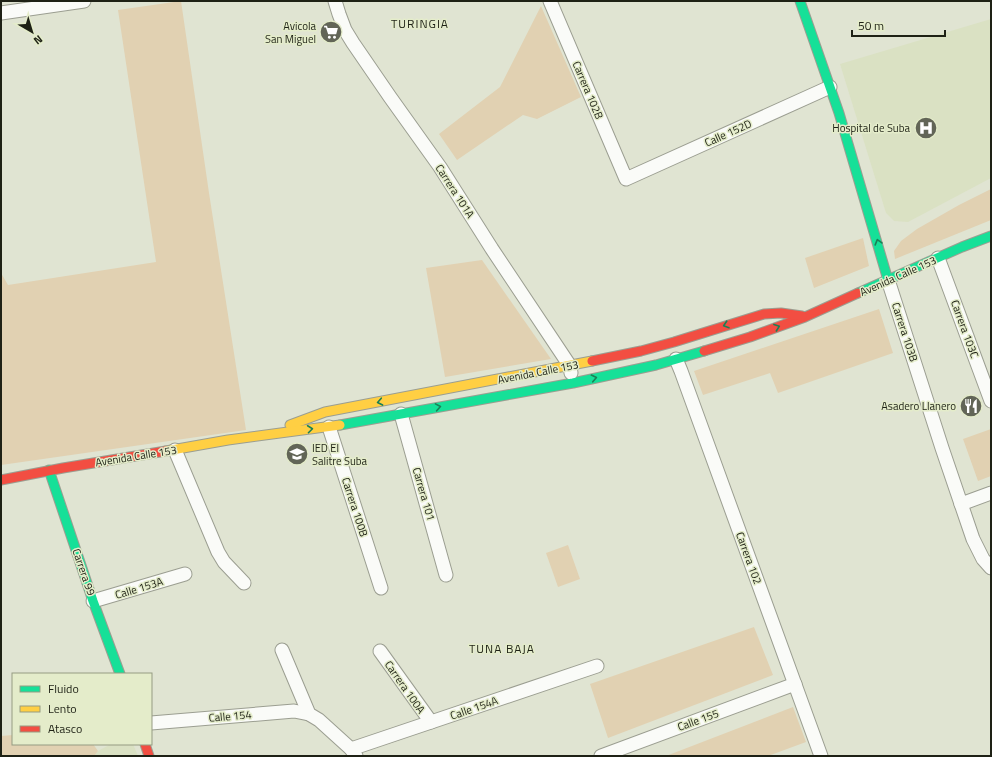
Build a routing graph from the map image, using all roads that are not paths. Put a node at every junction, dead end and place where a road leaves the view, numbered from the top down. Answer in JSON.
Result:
{"nodes":[{"id":1,"x":84,"y":1,"type":"edge"},
{"id":2,"x":336,"y":1,"type":"edge"},
{"id":3,"x":550,"y":1,"type":"edge"},
{"id":4,"x":800,"y":1,"type":"edge"},
{"id":5,"x":1,"y":13,"type":"edge"},
{"id":6,"x":830,"y":87,"type":"junction"},
{"id":7,"x":626,"y":180,"type":"joint"},
{"id":8,"x":991,"y":236,"type":"edge"},
{"id":9,"x":938,"y":258,"type":"junction"},
{"id":10,"x":888,"y":280,"type":"junction"},
{"id":11,"x":805,"y":317,"type":"junction"},
{"id":12,"x":676,"y":359,"type":"junction"},
{"id":13,"x":570,"y":366,"type":"junction"},
{"id":14,"x":572,"y":383,"type":"junction"},
{"id":15,"x":991,"y":401,"type":"edge"},
{"id":16,"x":402,"y":414,"type":"junction"},
{"id":17,"x":330,"y":427,"type":"junction"},
{"id":18,"x":272,"y":434,"type":"junction"},
{"id":19,"x":175,"y":450,"type":"junction"},
{"id":20,"x":49,"y":470,"type":"junction"},
{"id":21,"x":1,"y":480,"type":"edge"},
{"id":22,"x":991,"y":493,"type":"edge"},
{"id":23,"x":961,"y":504,"type":"junction"},
{"id":24,"x":991,"y":568,"type":"edge"},
{"id":25,"x":185,"y":574,"type":"dead end"},
{"id":26,"x":446,"y":575,"type":"dead end"},
{"id":27,"x":244,"y":582,"type":"dead end"},
{"id":28,"x":381,"y":588,"type":"dead end"},
{"id":29,"x":94,"y":602,"type":"junction"},
{"id":30,"x":282,"y":650,"type":"dead end"},
{"id":31,"x":380,"y":651,"type":"dead end"},
{"id":32,"x":597,"y":666,"type":"dead end"},
{"id":33,"x":120,"y":673,"type":"edge"},
{"id":34,"x":795,"y":684,"type":"junction"},
{"id":35,"x":309,"y":714,"type":"junction"},
{"id":36,"x":431,"y":722,"type":"junction"},
{"id":37,"x":152,"y":723,"type":"edge"},
{"id":38,"x":145,"y":745,"type":"edge"},
{"id":39,"x":353,"y":753,"type":"edge"},
{"id":40,"x":604,"y":755,"type":"edge"},
{"id":41,"x":150,"y":756,"type":"edge"},
{"id":42,"x":822,"y":756,"type":"edge"}],
"edges":[{"from":1,"to":5,"type":"street"},
{"from":2,"to":13,"type":"street","name":"Carrera 101A"},
{"from":3,"to":7,"type":"street","name":"Carrera 102B"},
{"from":4,"to":6,"type":"main road","name":"Carrera 103B"},
{"from":6,"to":7,"type":"street","name":"Calle 152D"},
{"from":10,"to":6,"type":"main road","name":"Carrera 103B","one_way":true},
{"from":8,"to":9,"type":"main road","name":"Avenida Calle 153"},
{"from":9,"to":10,"type":"main road","name":"Avenida Calle 153"},
{"from":9,"to":15,"type":"street","name":"Carrera 103C"},
{"from":10,"to":11,"type":"main road","name":"Avenida Calle 153"},
{"from":10,"to":23,"type":"street","name":"Carrera 103B"},
{"from":12,"to":11,"type":"main road","name":"Avenida Calle 153","one_way":true},
{"from":11,"to":13,"type":"main road","name":"Avenida Calle 153","one_way":true},
{"from":14,"to":12,"type":"main road","name":"Avenida Calle 153","one_way":true},
{"from":12,"to":34,"type":"street","name":"Carrera 102"},
{"from":13,"to":14,"type":"street","name":"Carrera 101A"},
{"from":13,"to":18,"type":"main road","name":"Avenida Calle 153","one_way":true},
{"from":16,"to":14,"type":"main road","name":"Avenida Calle 153","one_way":true},
{"from":16,"to":17,"type":"main road","name":"Avenida Calle 153"},
{"from":16,"to":26,"type":"street","name":"Carrera 101"},
{"from":18,"to":17,"type":"main road","name":"Avenida Calle 153","one_way":true},
{"from":17,"to":28,"type":"street","name":"Carrera 100B"},
{"from":18,"to":19,"type":"main road","name":"Avenida Calle 153"},
{"from":19,"to":20,"type":"main road","name":"Avenida Calle 153"},
{"from":19,"to":27,"type":"street"},
{"from":20,"to":21,"type":"main road","name":"Avenida Calle 153"},
{"from":20,"to":29,"type":"main road","name":"Carrera 99"},
{"from":22,"to":23,"type":"street"},
{"from":23,"to":24,"type":"street","name":"Carrera 103B"},
{"from":25,"to":29,"type":"street","name":"Calle 153A"},
{"from":29,"to":33,"type":"main road","name":"Carrera 99"},
{"from":30,"to":35,"type":"street"},
{"from":31,"to":36,"type":"street","name":"Carrera 100A"},
{"from":32,"to":36,"type":"street","name":"Calle 154A"},
{"from":34,"to":40,"type":"street","name":"Calle 155"},
{"from":34,"to":42,"type":"street","name":"Carrera 102"},
{"from":35,"to":37,"type":"street","name":"Calle 154"},
{"from":35,"to":39,"type":"street"},
{"from":36,"to":39,"type":"street","name":"Calle 154A"},
{"from":38,"to":41,"type":"main road"}]}
